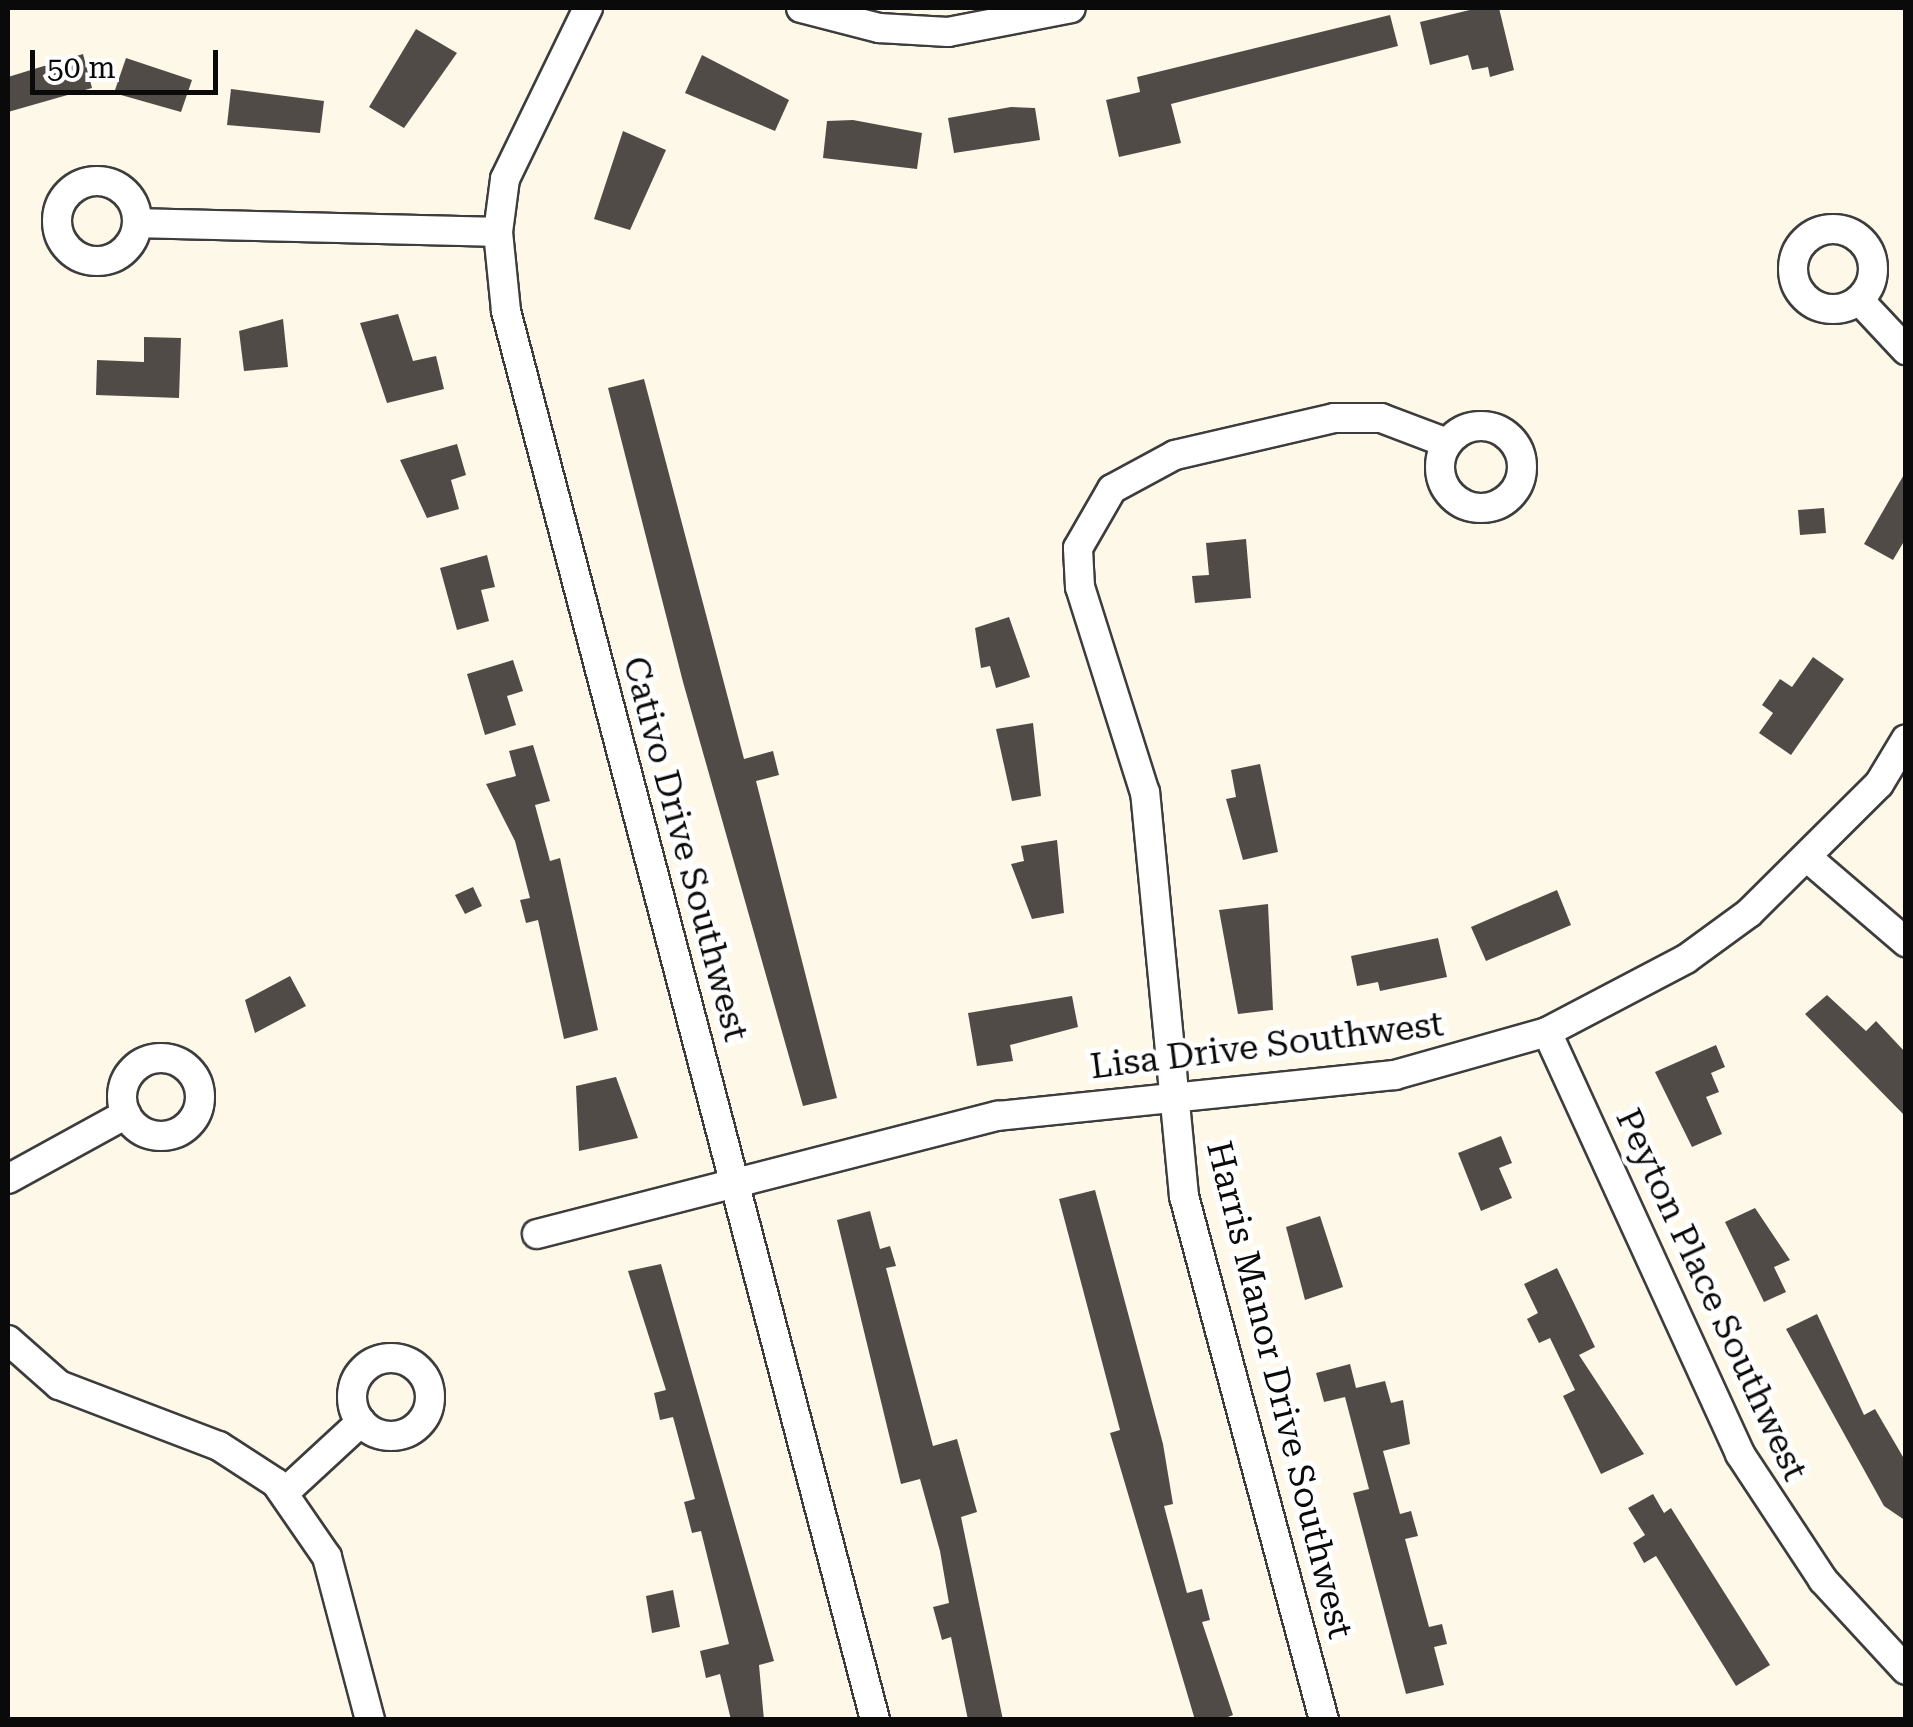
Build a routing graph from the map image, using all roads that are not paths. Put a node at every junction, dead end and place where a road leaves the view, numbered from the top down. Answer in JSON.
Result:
{"nodes":[{"id":1,"x":588,"y":8,"type":"edge"},
{"id":2,"x":800,"y":8,"type":"edge"},
{"id":3,"x":1071,"y":8,"type":"edge"},
{"id":4,"x":137,"y":224,"type":"dead end"},
{"id":5,"x":498,"y":232,"type":"junction"},
{"id":6,"x":1860,"y":300,"type":"dead end"},
{"id":7,"x":1906,"y":350,"type":"edge"},
{"id":8,"x":1447,"y":443,"type":"dead end"},
{"id":9,"x":1906,"y":739,"type":"edge"},
{"id":10,"x":1809,"y":859,"type":"junction"},
{"id":11,"x":1906,"y":942,"type":"edge"},
{"id":12,"x":1546,"y":1032,"type":"junction"},
{"id":13,"x":1171,"y":1097,"type":"junction"},
{"id":14,"x":126,"y":1114,"type":"dead end"},
{"id":15,"x":8,"y":1178,"type":"edge"},
{"id":16,"x":734,"y":1183,"type":"junction"},
{"id":17,"x":537,"y":1234,"type":"dead end"},
{"id":18,"x":8,"y":1340,"type":"edge"},
{"id":19,"x":361,"y":1422,"type":"dead end"},
{"id":20,"x":284,"y":1493,"type":"junction"},
{"id":21,"x":1906,"y":1670,"type":"edge"},
{"id":22,"x":370,"y":1720,"type":"edge"},
{"id":23,"x":874,"y":1720,"type":"edge"},
{"id":24,"x":1324,"y":1720,"type":"edge"}],
"edges":[{"from":1,"to":5,"type":"street","name":"Cativo Drive Southwest"},
{"from":2,"to":3,"type":"street"},
{"from":4,"to":5,"type":"street"},
{"from":5,"to":16,"type":"street","name":"Cativo Drive Southwest"},
{"from":6,"to":7,"type":"street"},
{"from":8,"to":13,"type":"street","name":"Harris Manor Drive Southwest"},
{"from":9,"to":10,"type":"street","name":"Lisa Drive Southwest"},
{"from":10,"to":11,"type":"street"},
{"from":10,"to":12,"type":"street","name":"Lisa Drive Southwest"},
{"from":12,"to":13,"type":"street","name":"Lisa Drive Southwest"},
{"from":12,"to":21,"type":"street","name":"Peyton Place Southwest"},
{"from":13,"to":16,"type":"street","name":"Lisa Drive Southwest"},
{"from":13,"to":24,"type":"street","name":"Harris Manor Drive Southwest"},
{"from":14,"to":15,"type":"street"},
{"from":16,"to":17,"type":"street","name":"Lisa Drive Southwest"},
{"from":16,"to":23,"type":"street","name":"Cativo Drive Southwest"},
{"from":18,"to":20,"type":"street"},
{"from":19,"to":20,"type":"street"},
{"from":20,"to":22,"type":"street"}]}
